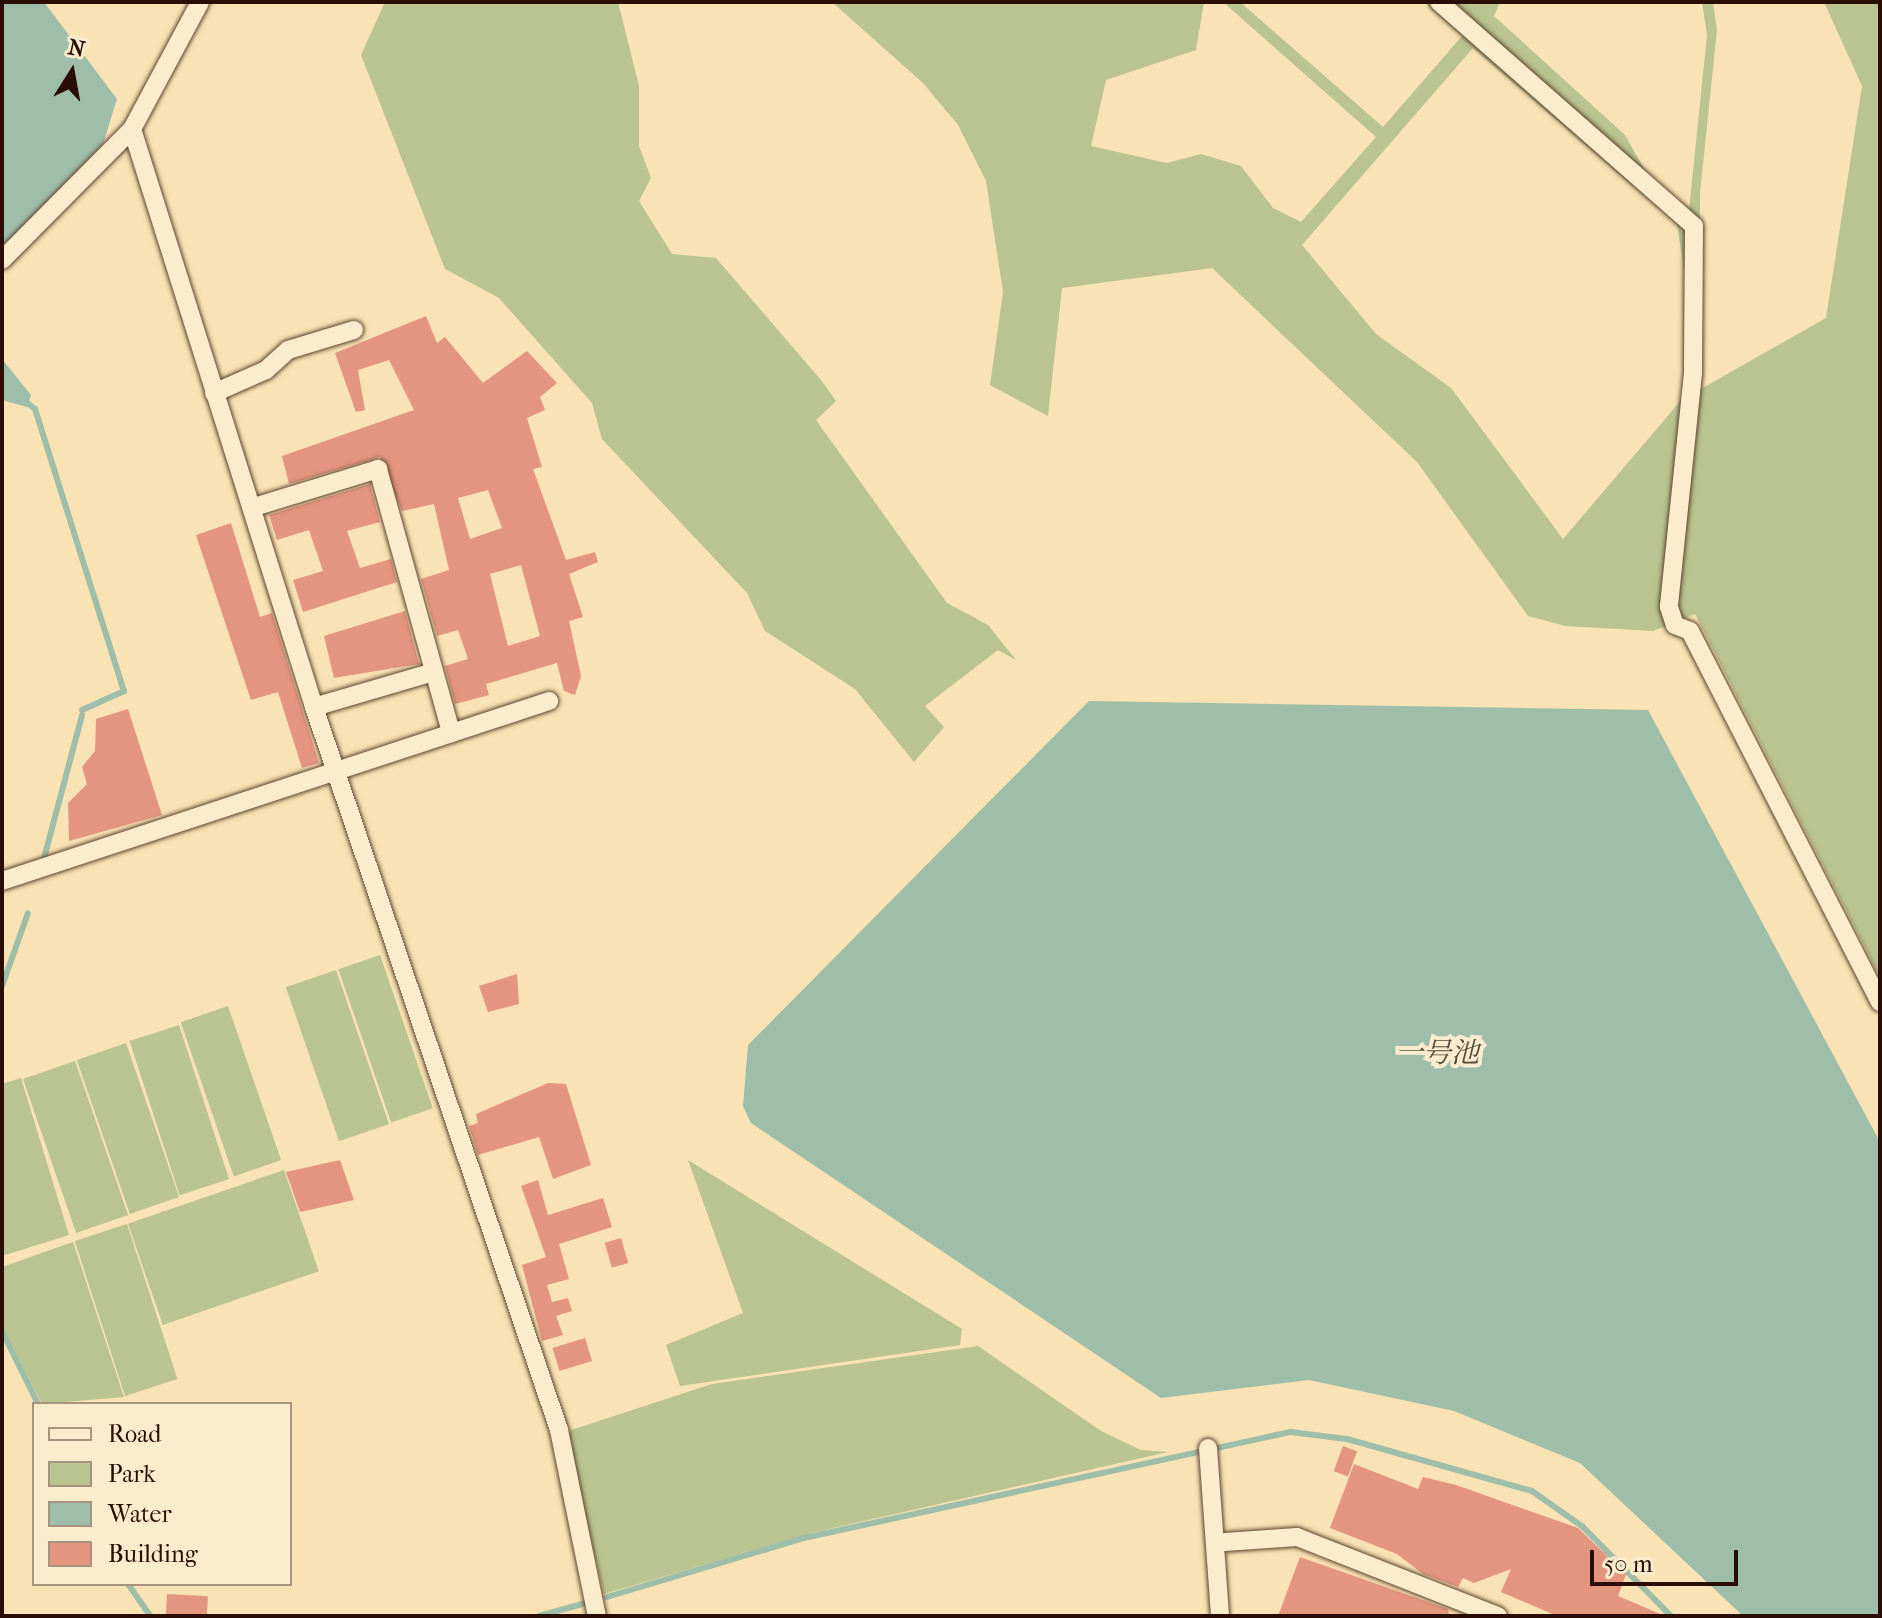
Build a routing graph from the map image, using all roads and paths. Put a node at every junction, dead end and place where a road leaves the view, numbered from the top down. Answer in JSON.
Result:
{"nodes":[{"id":1,"x":200,"y":2,"type":"edge"},
{"id":2,"x":1439,"y":2,"type":"edge"},
{"id":3,"x":132,"y":129,"type":"junction"},
{"id":4,"x":2,"y":260,"type":"edge"},
{"id":5,"x":354,"y":330,"type":"dead end"},
{"id":6,"x":214,"y":393,"type":"junction"},
{"id":7,"x":254,"y":507,"type":"junction"},
{"id":8,"x":434,"y":672,"type":"junction"},
{"id":9,"x":549,"y":701,"type":"dead end"},
{"id":10,"x":314,"y":707,"type":"junction"},
{"id":11,"x":451,"y":733,"type":"junction"},
{"id":12,"x":336,"y":770,"type":"junction"},
{"id":13,"x":2,"y":881,"type":"edge"},
{"id":14,"x":1880,"y":1002,"type":"edge"},
{"id":15,"x":1208,"y":1448,"type":"dead end"},
{"id":16,"x":1225,"y":1542,"type":"dead end"},
{"id":17,"x":1472,"y":1611,"type":"edge"},
{"id":18,"x":597,"y":1616,"type":"edge"},
{"id":19,"x":1220,"y":1616,"type":"edge"},
{"id":20,"x":1498,"y":1616,"type":"edge"}],
"edges":[{"from":1,"to":3,"type":"street"},
{"from":2,"to":14,"type":"street"},
{"from":3,"to":4,"type":"street"},
{"from":3,"to":6,"type":"street"},
{"from":5,"to":6,"type":"street"},
{"from":6,"to":7,"type":"street"},
{"from":7,"to":8,"type":"street"},
{"from":7,"to":10,"type":"street"},
{"from":8,"to":10,"type":"street"},
{"from":8,"to":11,"type":"street"},
{"from":9,"to":11,"type":"street"},
{"from":10,"to":12,"type":"street"},
{"from":11,"to":12,"type":"street"},
{"from":12,"to":13,"type":"street"},
{"from":12,"to":18,"type":"street"},
{"from":15,"to":19,"type":"street"},
{"from":16,"to":17,"type":"street"},
{"from":17,"to":20,"type":"street"}]}
